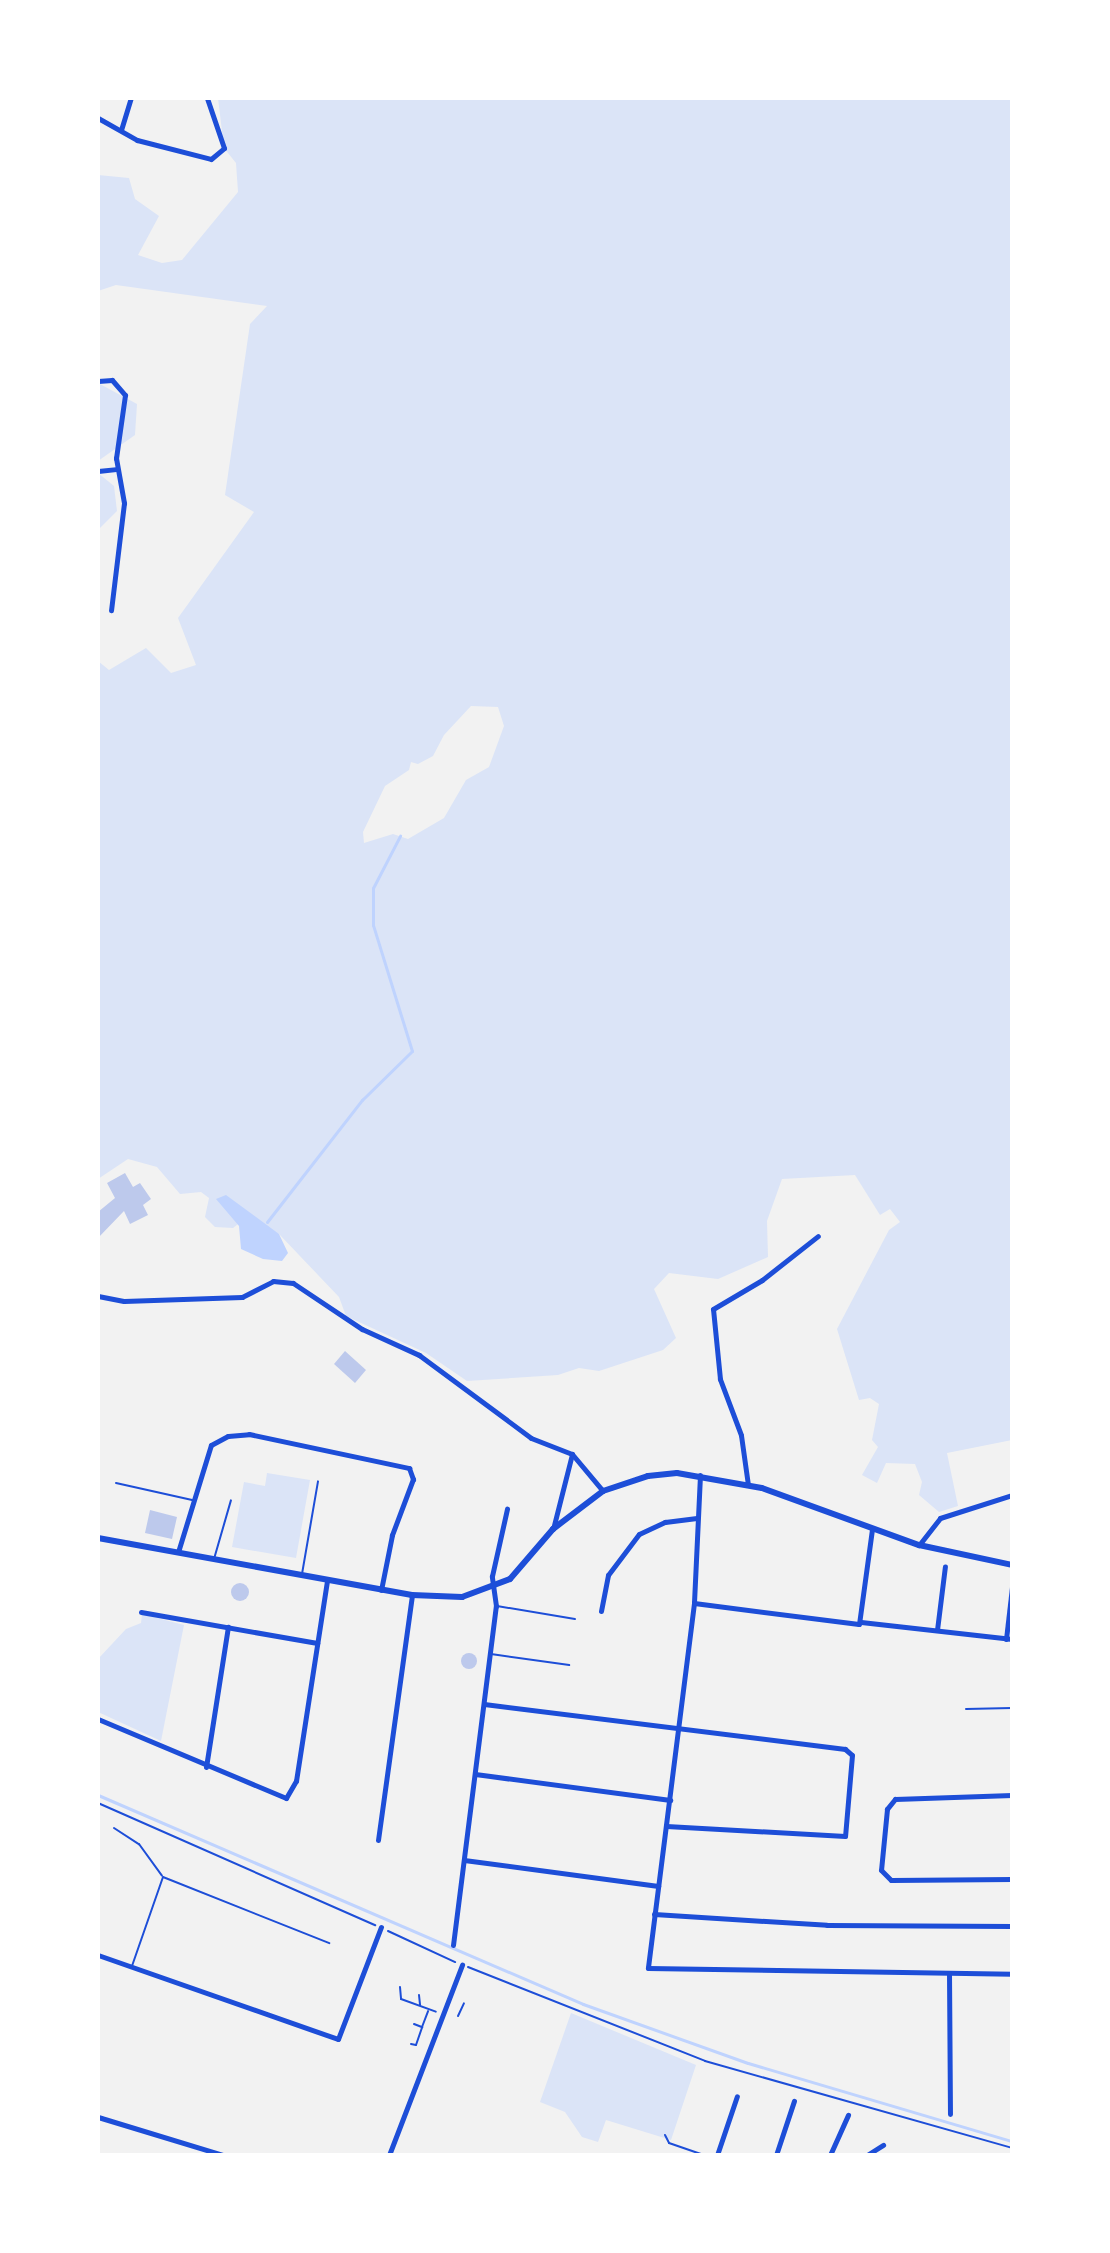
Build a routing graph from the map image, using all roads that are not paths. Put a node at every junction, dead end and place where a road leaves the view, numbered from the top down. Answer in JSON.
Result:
{"nodes":[{"id":1,"x":131,"y":98,"type":"edge"},
{"id":2,"x":207,"y":98,"type":"edge"},
{"id":3,"x":98,"y":118,"type":"edge"},
{"id":4,"x":121,"y":130,"type":"junction"},
{"id":5,"x":98,"y":381,"type":"edge"},
{"id":6,"x":116,"y":469,"type":"junction"},
{"id":7,"x":98,"y":471,"type":"edge"},
{"id":8,"x":111,"y":610,"type":"dead end"},
{"id":9,"x":818,"y":1236,"type":"dead end"},
{"id":10,"x":98,"y":1296,"type":"edge"},
{"id":11,"x":572,"y":1454,"type":"junction"},
{"id":12,"x":700,"y":1474,"type":"junction"},
{"id":13,"x":318,"y":1481,"type":"dead end"},
{"id":14,"x":116,"y":1483,"type":"dead end"},
{"id":15,"x":748,"y":1485,"type":"junction"},
{"id":16,"x":603,"y":1491,"type":"junction"},
{"id":17,"x":1012,"y":1495,"type":"edge"},
{"id":18,"x":193,"y":1500,"type":"junction"},
{"id":19,"x":231,"y":1500,"type":"dead end"},
{"id":20,"x":507,"y":1509,"type":"dead end"},
{"id":21,"x":697,"y":1518,"type":"junction"},
{"id":22,"x":553,"y":1529,"type":"junction"},
{"id":23,"x":872,"y":1529,"type":"junction"},
{"id":24,"x":98,"y":1538,"type":"edge"},
{"id":25,"x":919,"y":1545,"type":"junction"},
{"id":26,"x":178,"y":1552,"type":"junction"},
{"id":27,"x":214,"y":1560,"type":"junction"},
{"id":28,"x":1012,"y":1565,"type":"edge"},
{"id":29,"x":945,"y":1566,"type":"dead end"},
{"id":30,"x":302,"y":1575,"type":"junction"},
{"id":31,"x":327,"y":1580,"type":"junction"},
{"id":32,"x":1012,"y":1587,"type":"edge"},
{"id":33,"x":494,"y":1589,"type":"junction"},
{"id":34,"x":381,"y":1590,"type":"junction"},
{"id":35,"x":412,"y":1595,"type":"junction"},
{"id":36,"x":694,"y":1603,"type":"junction"},
{"id":37,"x":496,"y":1606,"type":"junction"},
{"id":38,"x":601,"y":1611,"type":"dead end"},
{"id":39,"x":141,"y":1612,"type":"dead end"},
{"id":40,"x":575,"y":1619,"type":"dead end"},
{"id":41,"x":861,"y":1622,"type":"junction"},
{"id":42,"x":228,"y":1627,"type":"junction"},
{"id":43,"x":937,"y":1630,"type":"junction"},
{"id":44,"x":1009,"y":1639,"type":"edge"},
{"id":45,"x":317,"y":1643,"type":"junction"},
{"id":46,"x":490,"y":1654,"type":"junction"},
{"id":47,"x":569,"y":1665,"type":"dead end"},
{"id":48,"x":484,"y":1704,"type":"junction"},
{"id":49,"x":1012,"y":1708,"type":"edge"},
{"id":50,"x":966,"y":1709,"type":"dead end"},
{"id":51,"x":98,"y":1719,"type":"edge"},
{"id":52,"x":679,"y":1729,"type":"junction"},
{"id":53,"x":206,"y":1767,"type":"junction"},
{"id":54,"x":475,"y":1774,"type":"junction"},
{"id":55,"x":1012,"y":1795,"type":"edge"},
{"id":56,"x":670,"y":1800,"type":"junction"},
{"id":57,"x":666,"y":1826,"type":"junction"},
{"id":58,"x":114,"y":1828,"type":"dead end"},
{"id":59,"x":378,"y":1840,"type":"dead end"},
{"id":60,"x":464,"y":1860,"type":"junction"},
{"id":61,"x":163,"y":1877,"type":"junction"},
{"id":62,"x":1012,"y":1879,"type":"edge"},
{"id":63,"x":658,"y":1886,"type":"junction"},
{"id":64,"x":654,"y":1914,"type":"junction"},
{"id":65,"x":1012,"y":1926,"type":"edge"},
{"id":66,"x":381,"y":1927,"type":"road end"},
{"id":67,"x":329,"y":1943,"type":"dead end"},
{"id":68,"x":453,"y":1945,"type":"dead end"},
{"id":69,"x":98,"y":1955,"type":"edge"},
{"id":70,"x":462,"y":1965,"type":"road end"},
{"id":71,"x":132,"y":1967,"type":"junction"},
{"id":72,"x":949,"y":1973,"type":"junction"},
{"id":73,"x":1012,"y":1974,"type":"edge"},
{"id":74,"x":737,"y":2096,"type":"dead end"},
{"id":75,"x":794,"y":2101,"type":"dead end"},
{"id":76,"x":950,"y":2114,"type":"dead end"},
{"id":77,"x":848,"y":2115,"type":"dead end"},
{"id":78,"x":98,"y":2117,"type":"edge"},
{"id":79,"x":883,"y":2145,"type":"dead end"},
{"id":80,"x":223,"y":2155,"type":"edge"},
{"id":81,"x":389,"y":2155,"type":"edge"},
{"id":82,"x":717,"y":2155,"type":"edge"},
{"id":83,"x":776,"y":2155,"type":"edge"},
{"id":84,"x":830,"y":2155,"type":"edge"},
{"id":85,"x":867,"y":2155,"type":"edge"}],
"edges":[{"from":1,"to":4,"type":"street"},
{"from":2,"to":4,"type":"street"},
{"from":3,"to":4,"type":"street"},
{"from":5,"to":6,"type":"street"},
{"from":6,"to":7,"type":"street"},
{"from":6,"to":8,"type":"street"},
{"from":9,"to":15,"type":"street"},
{"from":10,"to":11,"type":"street"},
{"from":11,"to":16,"type":"street"},
{"from":11,"to":22,"type":"street"},
{"from":12,"to":15,"type":"street"},
{"from":12,"to":16,"type":"street"},
{"from":12,"to":21,"type":"street"},
{"from":13,"to":30,"type":"lane"},
{"from":14,"to":18,"type":"lane"},
{"from":15,"to":23,"type":"street"},
{"from":16,"to":22,"type":"street"},
{"from":17,"to":25,"type":"street"},
{"from":18,"to":26,"type":"street"},
{"from":18,"to":34,"type":"street"},
{"from":19,"to":27,"type":"lane"},
{"from":20,"to":33,"type":"street"},
{"from":21,"to":36,"type":"street"},
{"from":21,"to":38,"type":"street"},
{"from":22,"to":33,"type":"street"},
{"from":23,"to":25,"type":"street"},
{"from":23,"to":41,"type":"street"},
{"from":24,"to":26,"type":"street"},
{"from":25,"to":28,"type":"street"},
{"from":26,"to":27,"type":"street"},
{"from":27,"to":30,"type":"street"},
{"from":29,"to":43,"type":"street"},
{"from":30,"to":31,"type":"street"},
{"from":31,"to":34,"type":"street"},
{"from":31,"to":45,"type":"street"},
{"from":32,"to":44,"type":"street"},
{"from":33,"to":35,"type":"street"},
{"from":33,"to":37,"type":"street"},
{"from":34,"to":35,"type":"street"},
{"from":35,"to":59,"type":"street"},
{"from":36,"to":41,"type":"street"},
{"from":36,"to":52,"type":"street"},
{"from":37,"to":40,"type":"lane"},
{"from":37,"to":46,"type":"street"},
{"from":39,"to":42,"type":"street"},
{"from":41,"to":43,"type":"street"},
{"from":42,"to":45,"type":"street"},
{"from":42,"to":53,"type":"street"},
{"from":43,"to":44,"type":"street"},
{"from":45,"to":53,"type":"street"},
{"from":46,"to":47,"type":"lane"},
{"from":46,"to":48,"type":"street"},
{"from":48,"to":52,"type":"street"},
{"from":48,"to":54,"type":"street"},
{"from":49,"to":50,"type":"lane"},
{"from":51,"to":53,"type":"street"},
{"from":52,"to":56,"type":"street"},
{"from":52,"to":57,"type":"street"},
{"from":54,"to":56,"type":"street"},
{"from":54,"to":60,"type":"street"},
{"from":55,"to":62,"type":"street"},
{"from":56,"to":57,"type":"street"},
{"from":57,"to":63,"type":"street"},
{"from":58,"to":61,"type":"lane"},
{"from":60,"to":63,"type":"street"},
{"from":60,"to":68,"type":"street"},
{"from":61,"to":67,"type":"lane"},
{"from":61,"to":71,"type":"lane"},
{"from":63,"to":64,"type":"street"},
{"from":64,"to":65,"type":"street"},
{"from":64,"to":72,"type":"street"},
{"from":66,"to":71,"type":"street"},
{"from":69,"to":71,"type":"street"},
{"from":70,"to":81,"type":"street"},
{"from":72,"to":73,"type":"street"},
{"from":72,"to":76,"type":"street"},
{"from":74,"to":82,"type":"street"},
{"from":75,"to":83,"type":"street"},
{"from":77,"to":84,"type":"street"},
{"from":78,"to":80,"type":"street"},
{"from":79,"to":85,"type":"street"}]}
